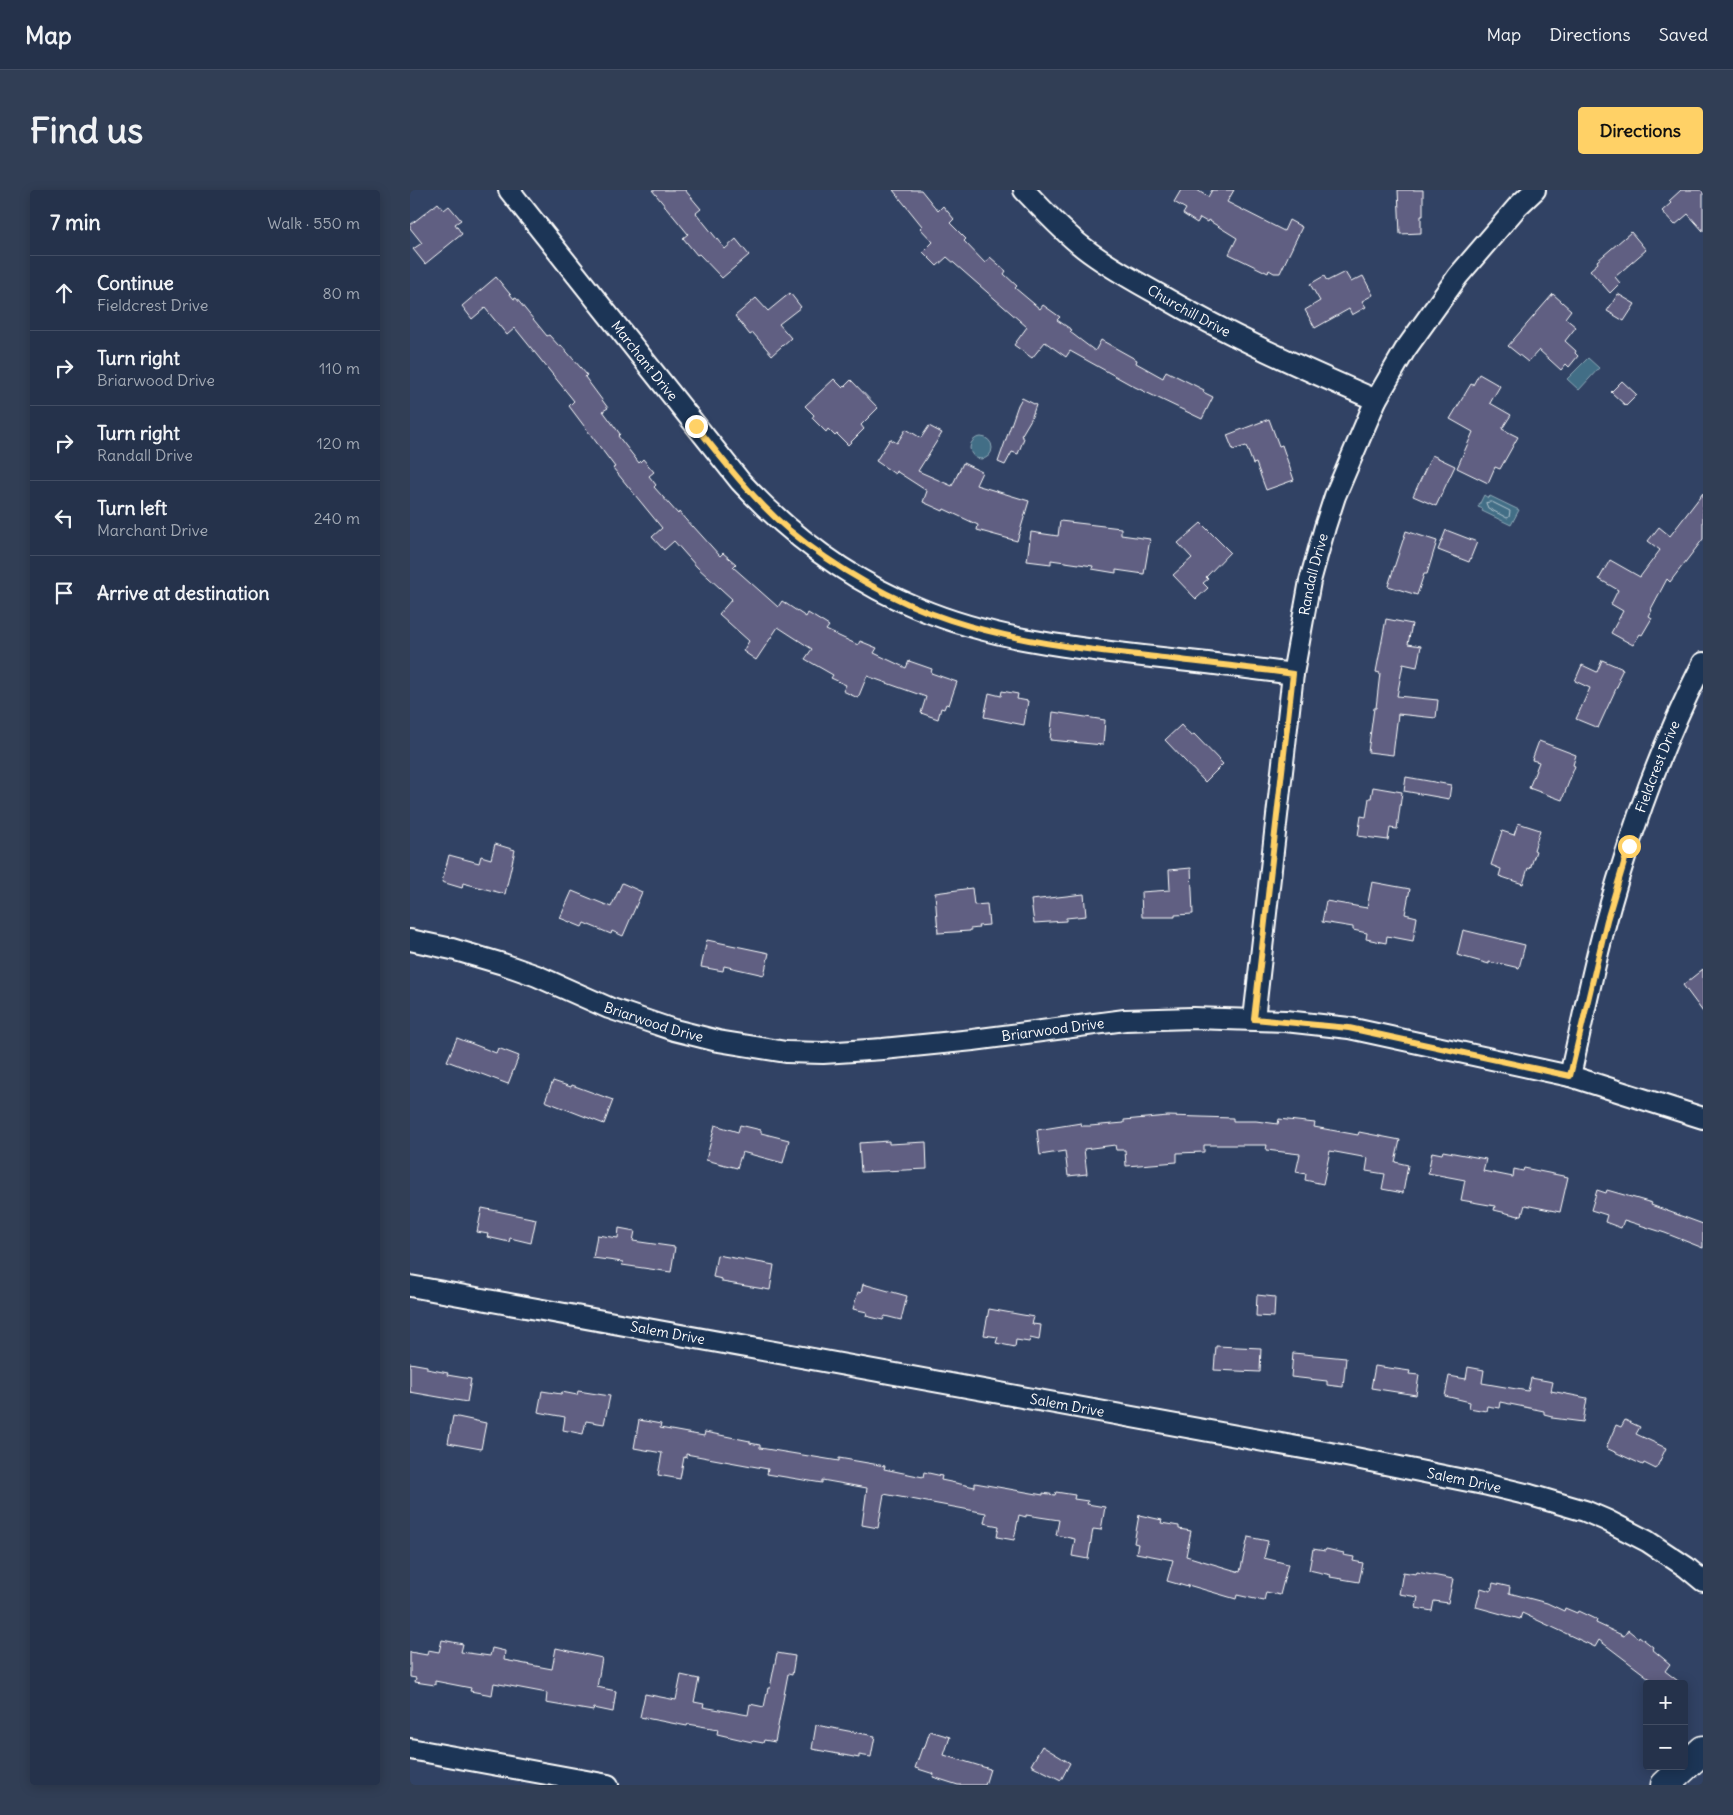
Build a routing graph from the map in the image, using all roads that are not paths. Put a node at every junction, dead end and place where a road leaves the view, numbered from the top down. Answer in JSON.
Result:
{"nodes":[{"id":1,"x":510,"y":190,"type":"edge"},
{"id":2,"x":1024,"y":190,"type":"edge"},
{"id":3,"x":1535,"y":190,"type":"edge"},
{"id":4,"x":1376,"y":400,"type":"junction"},
{"id":5,"x":1703,"y":663,"type":"edge"},
{"id":6,"x":1293,"y":674,"type":"junction"},
{"id":7,"x":410,"y":940,"type":"edge"},
{"id":8,"x":1254,"y":1019,"type":"junction"},
{"id":9,"x":1570,"y":1076,"type":"junction"},
{"id":10,"x":1703,"y":1118,"type":"edge"},
{"id":11,"x":410,"y":1286,"type":"edge"},
{"id":12,"x":1703,"y":1581,"type":"edge"},
{"id":13,"x":410,"y":1749,"type":"edge"},
{"id":14,"x":1703,"y":1750,"type":"edge"},
{"id":15,"x":608,"y":1785,"type":"edge"},
{"id":16,"x":1664,"y":1785,"type":"edge"}],
"edges":[{"from":1,"to":6,"type":"street","name":"Marchant Drive"},
{"from":2,"to":4,"type":"street","name":"Churchill Drive"},
{"from":3,"to":4,"type":"street","name":"Randall Drive"},
{"from":4,"to":6,"type":"street","name":"Randall Drive"},
{"from":5,"to":9,"type":"street","name":"Fieldcrest Drive"},
{"from":6,"to":8,"type":"street","name":"Randall Drive"},
{"from":7,"to":8,"type":"street","name":"Briarwood Drive"},
{"from":8,"to":9,"type":"street","name":"Briarwood Drive"},
{"from":9,"to":10,"type":"street","name":"Briarwood Drive"},
{"from":11,"to":12,"type":"street","name":"Salem Drive"},
{"from":13,"to":15,"type":"street"},
{"from":14,"to":16,"type":"street"}]}
